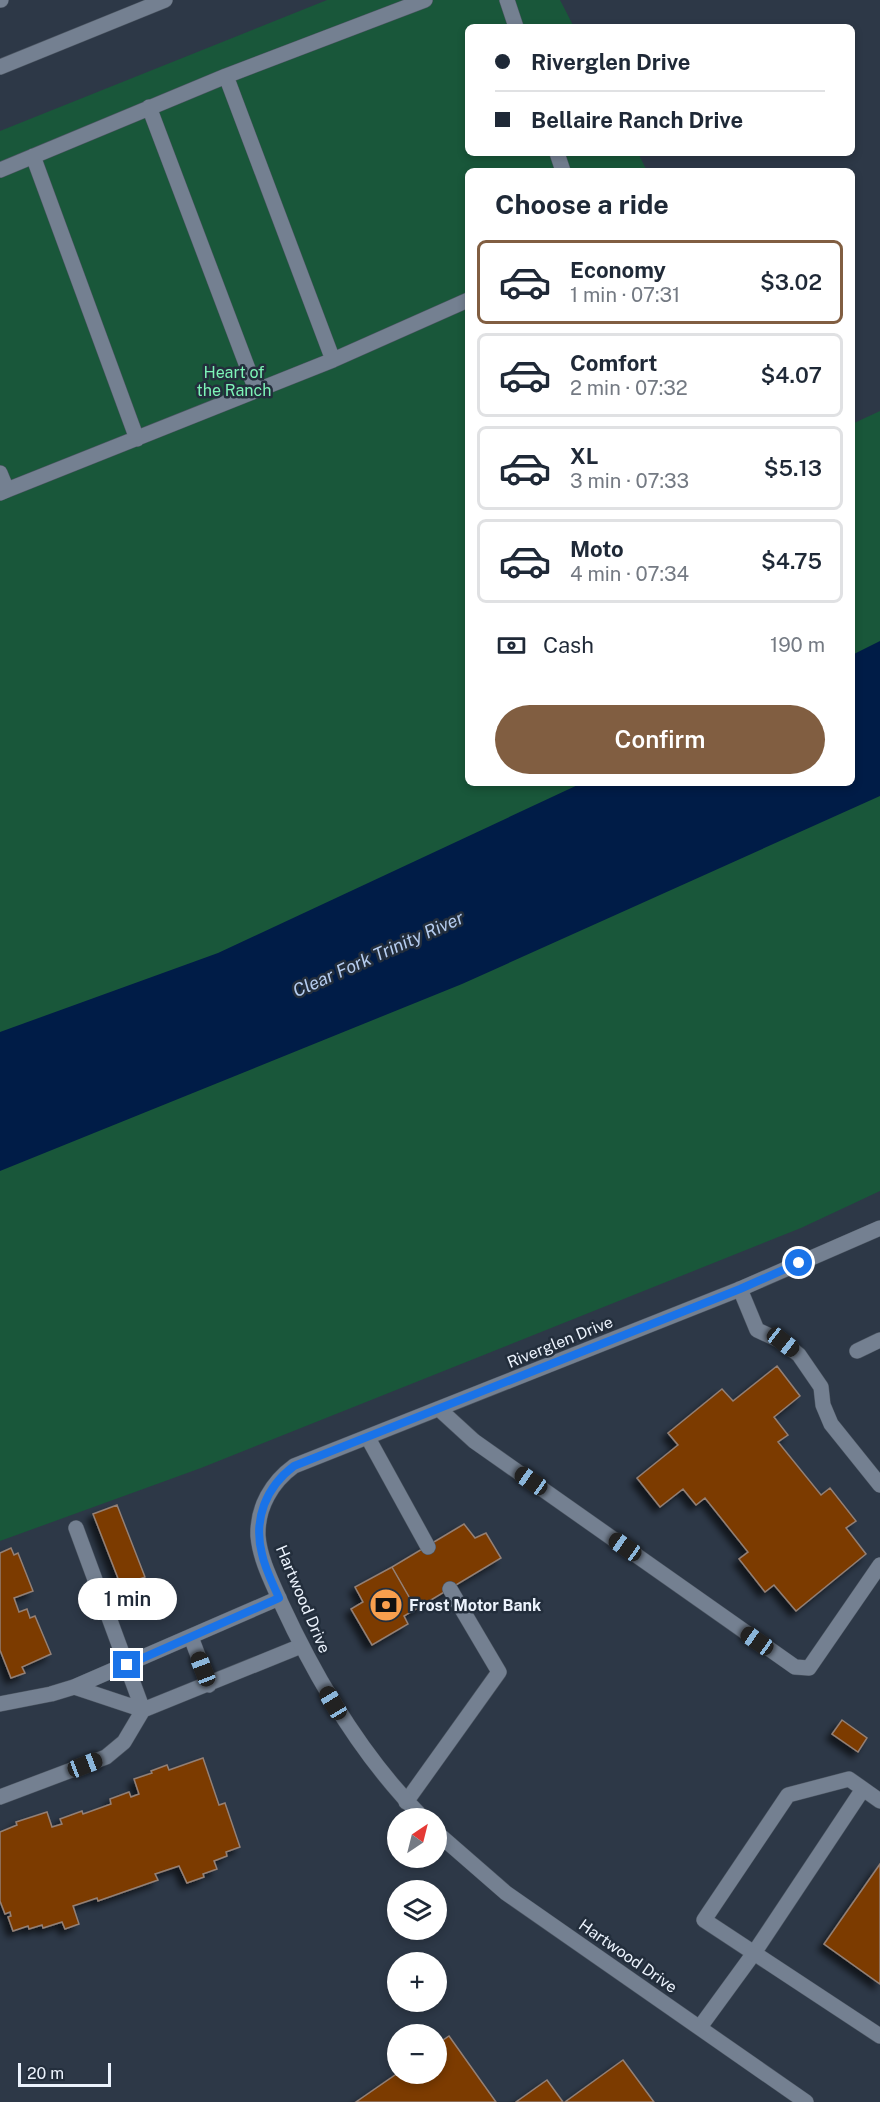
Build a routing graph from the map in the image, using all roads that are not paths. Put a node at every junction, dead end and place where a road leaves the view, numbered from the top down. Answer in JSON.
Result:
{"nodes":[{"id":1,"x":165,"y":0,"type":"edge"},
{"id":2,"x":425,"y":0,"type":"edge"},
{"id":3,"x":507,"y":0,"type":"edge"},
{"id":4,"x":515,"y":24,"type":"edge"},
{"id":5,"x":0,"y":67,"type":"edge"},
{"id":6,"x":226,"y":76,"type":"junction"},
{"id":7,"x":149,"y":107,"type":"junction"},
{"id":8,"x":33,"y":156,"type":"junction"},
{"id":9,"x":0,"y":170,"type":"edge"},
{"id":10,"x":465,"y":301,"type":"edge"},
{"id":11,"x":333,"y":360,"type":"junction"},
{"id":12,"x":256,"y":390,"type":"junction"},
{"id":13,"x":137,"y":439,"type":"junction"},
{"id":14,"x":0,"y":473,"type":"edge"},
{"id":15,"x":4,"y":491,"type":"edge"},
{"id":16,"x":880,"y":1228,"type":"edge"},
{"id":17,"x":740,"y":1289,"type":"junction"},
{"id":18,"x":880,"y":1340,"type":"edge"},
{"id":19,"x":857,"y":1351,"type":"dead end"},
{"id":20,"x":439,"y":1409,"type":"junction"},
{"id":21,"x":368,"y":1438,"type":"junction"},
{"id":22,"x":880,"y":1485,"type":"edge"},
{"id":23,"x":265,"y":1502,"type":"joint"},
{"id":24,"x":76,"y":1528,"type":"dead end"},
{"id":25,"x":428,"y":1547,"type":"dead end"},
{"id":26,"x":880,"y":1565,"type":"edge"},
{"id":27,"x":450,"y":1589,"type":"dead end"},
{"id":28,"x":279,"y":1598,"type":"junction"},
{"id":29,"x":191,"y":1637,"type":"junction"},
{"id":30,"x":301,"y":1646,"type":"junction"},
{"id":31,"x":127,"y":1665,"type":"junction"},
{"id":32,"x":209,"y":1684,"type":"junction"},
{"id":33,"x":74,"y":1687,"type":"junction"},
{"id":34,"x":0,"y":1704,"type":"edge"},
{"id":35,"x":143,"y":1710,"type":"junction"},
{"id":36,"x":863,"y":1789,"type":"junction"},
{"id":37,"x":0,"y":1797,"type":"edge"},
{"id":38,"x":880,"y":1801,"type":"edge"},
{"id":39,"x":406,"y":1802,"type":"junction"},
{"id":40,"x":412,"y":1808,"type":"edge"},
{"id":41,"x":447,"y":1842,"type":"edge"},
{"id":42,"x":753,"y":1953,"type":"junction"},
{"id":43,"x":700,"y":2027,"type":"junction"},
{"id":44,"x":880,"y":2036,"type":"edge"},
{"id":45,"x":806,"y":2102,"type":"edge"}],
"edges":[{"from":1,"to":5,"type":"street"},
{"from":2,"to":6,"type":"street"},
{"from":3,"to":4,"type":"street"},
{"from":6,"to":7,"type":"street"},
{"from":6,"to":11,"type":"street"},
{"from":7,"to":8,"type":"street"},
{"from":7,"to":12,"type":"street"},
{"from":8,"to":9,"type":"street"},
{"from":8,"to":13,"type":"street"},
{"from":10,"to":11,"type":"street"},
{"from":11,"to":12,"type":"street"},
{"from":12,"to":13,"type":"street"},
{"from":13,"to":15,"type":"street"},
{"from":14,"to":15,"type":"street"},
{"from":16,"to":17,"type":"street","name":"Riverglen Drive"},
{"from":17,"to":20,"type":"street","name":"Riverglen Drive"},
{"from":17,"to":22,"type":"street"},
{"from":18,"to":19,"type":"street"},
{"from":20,"to":21,"type":"street","name":"Riverglen Drive"},
{"from":20,"to":26,"type":"street"},
{"from":21,"to":23,"type":"street","name":"Riverglen Drive"},
{"from":21,"to":25,"type":"street"},
{"from":23,"to":28,"type":"street","name":"Hartwood Drive"},
{"from":24,"to":31,"type":"street"},
{"from":27,"to":39,"type":"street"},
{"from":28,"to":29,"type":"street"},
{"from":28,"to":30,"type":"street","name":"Hartwood Drive"},
{"from":29,"to":31,"type":"street"},
{"from":29,"to":32,"type":"street"},
{"from":30,"to":32,"type":"street"},
{"from":30,"to":39,"type":"street","name":"Hartwood Drive"},
{"from":31,"to":33,"type":"street"},
{"from":31,"to":35,"type":"street"},
{"from":32,"to":35,"type":"street"},
{"from":33,"to":34,"type":"street"},
{"from":33,"to":35,"type":"street"},
{"from":35,"to":37,"type":"street"},
{"from":36,"to":38,"type":"street"},
{"from":36,"to":42,"type":"street"},
{"from":36,"to":42,"type":"street"},
{"from":39,"to":40,"type":"street","name":"Hartwood Drive"},
{"from":41,"to":43,"type":"street","name":"Hartwood Drive"},
{"from":42,"to":43,"type":"street"},
{"from":42,"to":44,"type":"street"},
{"from":43,"to":45,"type":"street","name":"Hartwood Drive"}]}
